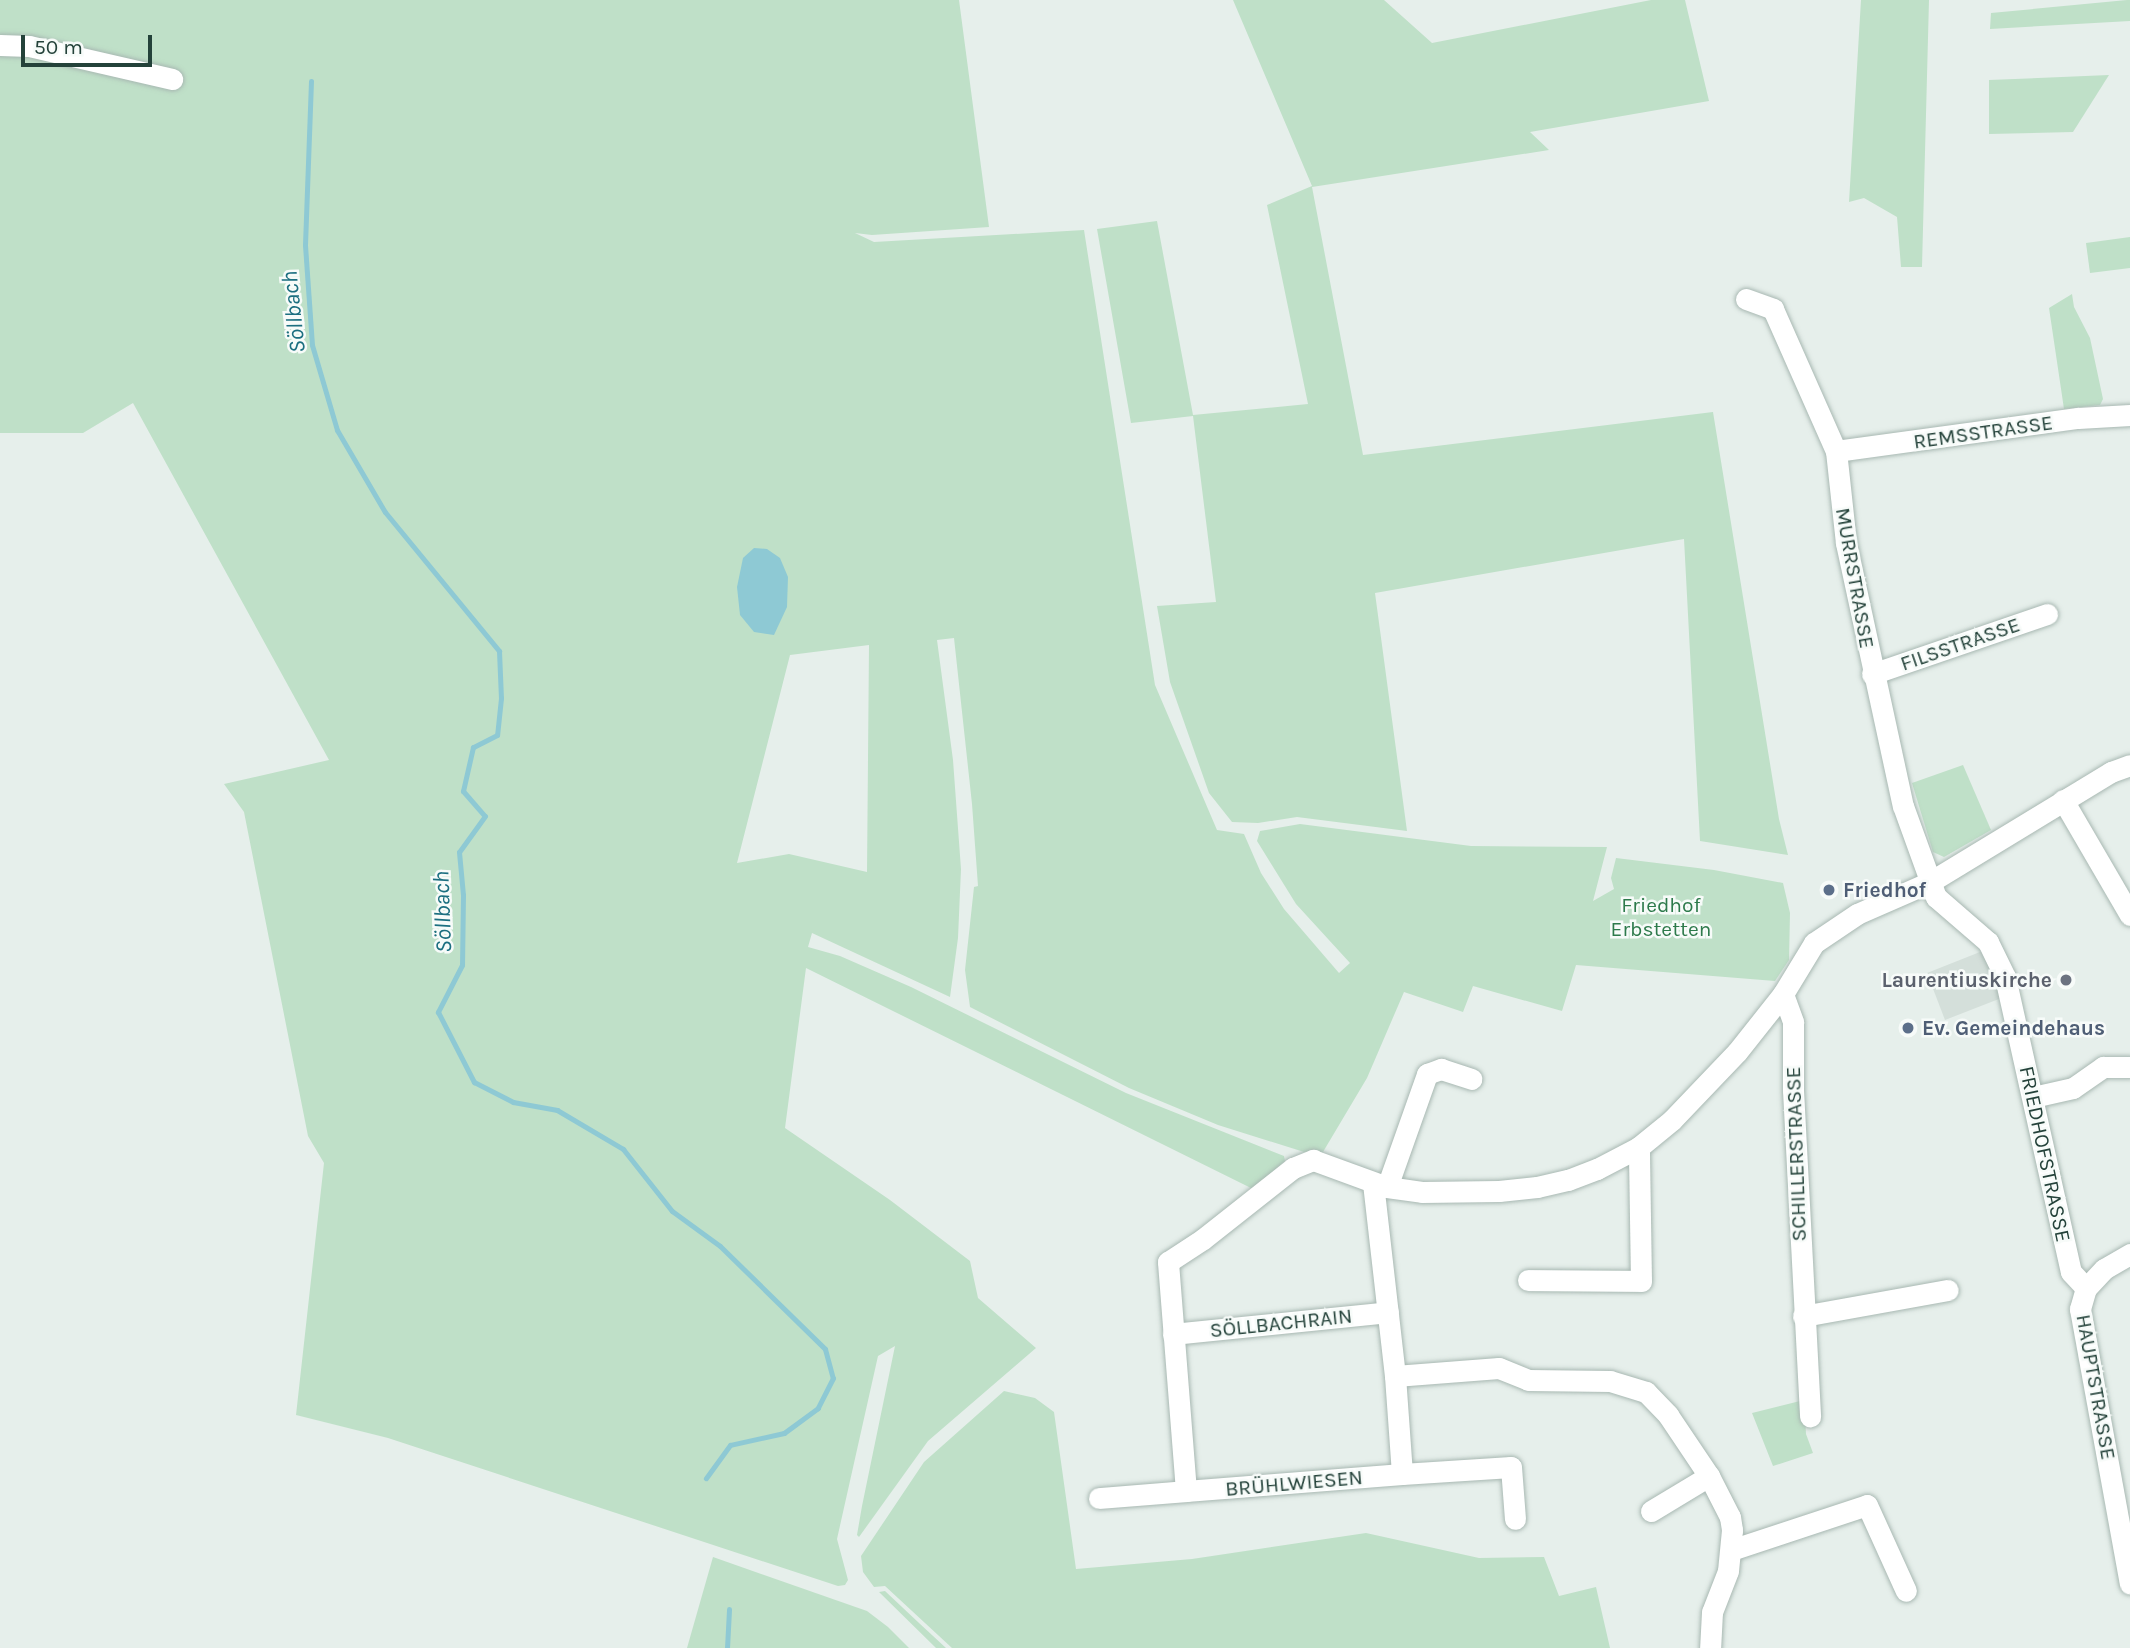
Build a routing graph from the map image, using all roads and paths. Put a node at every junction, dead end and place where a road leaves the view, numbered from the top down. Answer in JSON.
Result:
{"nodes":[{"id":1,"x":0,"y":45,"type":"edge"},
{"id":2,"x":172,"y":79,"type":"dead end"},
{"id":3,"x":1746,"y":299,"type":"dead end"},
{"id":4,"x":2130,"y":415,"type":"edge"},
{"id":5,"x":1836,"y":451,"type":"junction"},
{"id":6,"x":2048,"y":614,"type":"dead end"},
{"id":7,"x":1872,"y":674,"type":"junction"},
{"id":8,"x":2130,"y":765,"type":"edge"},
{"id":9,"x":2063,"y":800,"type":"junction"},
{"id":10,"x":1930,"y":882,"type":"junction"},
{"id":11,"x":2130,"y":915,"type":"edge"},
{"id":12,"x":1783,"y":994,"type":"junction"},
{"id":13,"x":2130,"y":1066,"type":"edge"},
{"id":14,"x":1471,"y":1079,"type":"dead end"},
{"id":15,"x":2033,"y":1097,"type":"junction"},
{"id":16,"x":1639,"y":1147,"type":"junction"},
{"id":17,"x":1380,"y":1185,"type":"junction"},
{"id":18,"x":2130,"y":1254,"type":"edge"},
{"id":19,"x":1528,"y":1280,"type":"dead end"},
{"id":20,"x":2086,"y":1288,"type":"junction"},
{"id":21,"x":1948,"y":1290,"type":"dead end"},
{"id":22,"x":1388,"y":1312,"type":"junction"},
{"id":23,"x":1803,"y":1316,"type":"junction"},
{"id":24,"x":1173,"y":1334,"type":"junction"},
{"id":25,"x":1395,"y":1376,"type":"junction"},
{"id":26,"x":1810,"y":1417,"type":"dead end"},
{"id":27,"x":1402,"y":1474,"type":"junction"},
{"id":28,"x":1709,"y":1476,"type":"junction"},
{"id":29,"x":1186,"y":1491,"type":"junction"},
{"id":30,"x":1099,"y":1498,"type":"dead end"},
{"id":31,"x":1651,"y":1511,"type":"dead end"},
{"id":32,"x":1515,"y":1519,"type":"dead end"},
{"id":33,"x":1731,"y":1550,"type":"junction"},
{"id":34,"x":2130,"y":1583,"type":"edge"},
{"id":35,"x":1906,"y":1591,"type":"dead end"},
{"id":36,"x":1710,"y":1648,"type":"edge"}],
"edges":[{"from":1,"to":2,"type":"street"},
{"from":3,"to":5,"type":"street","name":"MURRSTRASSE"},
{"from":4,"to":5,"type":"street","name":"REMSSTRASSE"},
{"from":5,"to":7,"type":"street","name":"MURRSTRASSE"},
{"from":6,"to":7,"type":"street","name":"FILSSTRASSE"},
{"from":7,"to":10,"type":"street","name":"MURRSTRASSE"},
{"from":8,"to":9,"type":"street"},
{"from":9,"to":10,"type":"street"},
{"from":9,"to":11,"type":"street"},
{"from":10,"to":12,"type":"street"},
{"from":10,"to":15,"type":"street","name":"FRIEDHOFSTRASSE"},
{"from":12,"to":16,"type":"street"},
{"from":12,"to":23,"type":"street","name":"SCHILLERSTRASSE"},
{"from":13,"to":15,"type":"street"},
{"from":14,"to":17,"type":"street"},
{"from":15,"to":20,"type":"street","name":"FRIEDHOFSTRASSE"},
{"from":16,"to":17,"type":"street"},
{"from":16,"to":19,"type":"street"},
{"from":17,"to":22,"type":"street"},
{"from":17,"to":24,"type":"street"},
{"from":18,"to":20,"type":"street","name":"HAUPTSTRASSE"},
{"from":20,"to":34,"type":"street","name":"HAUPTSTRASSE"},
{"from":21,"to":23,"type":"street"},
{"from":22,"to":24,"type":"street","name":"SÖLLBACHRAIN"},
{"from":22,"to":25,"type":"street"},
{"from":23,"to":26,"type":"street","name":"SCHILLERSTRASSE"},
{"from":24,"to":29,"type":"street"},
{"from":25,"to":27,"type":"street"},
{"from":25,"to":28,"type":"street"},
{"from":27,"to":29,"type":"street","name":"BRÜHLWIESEN"},
{"from":27,"to":32,"type":"street","name":"BRÜHLWIESEN"},
{"from":28,"to":31,"type":"street"},
{"from":28,"to":33,"type":"street"},
{"from":29,"to":30,"type":"street","name":"BRÜHLWIESEN"},
{"from":33,"to":35,"type":"street"},
{"from":33,"to":36,"type":"street"}]}
